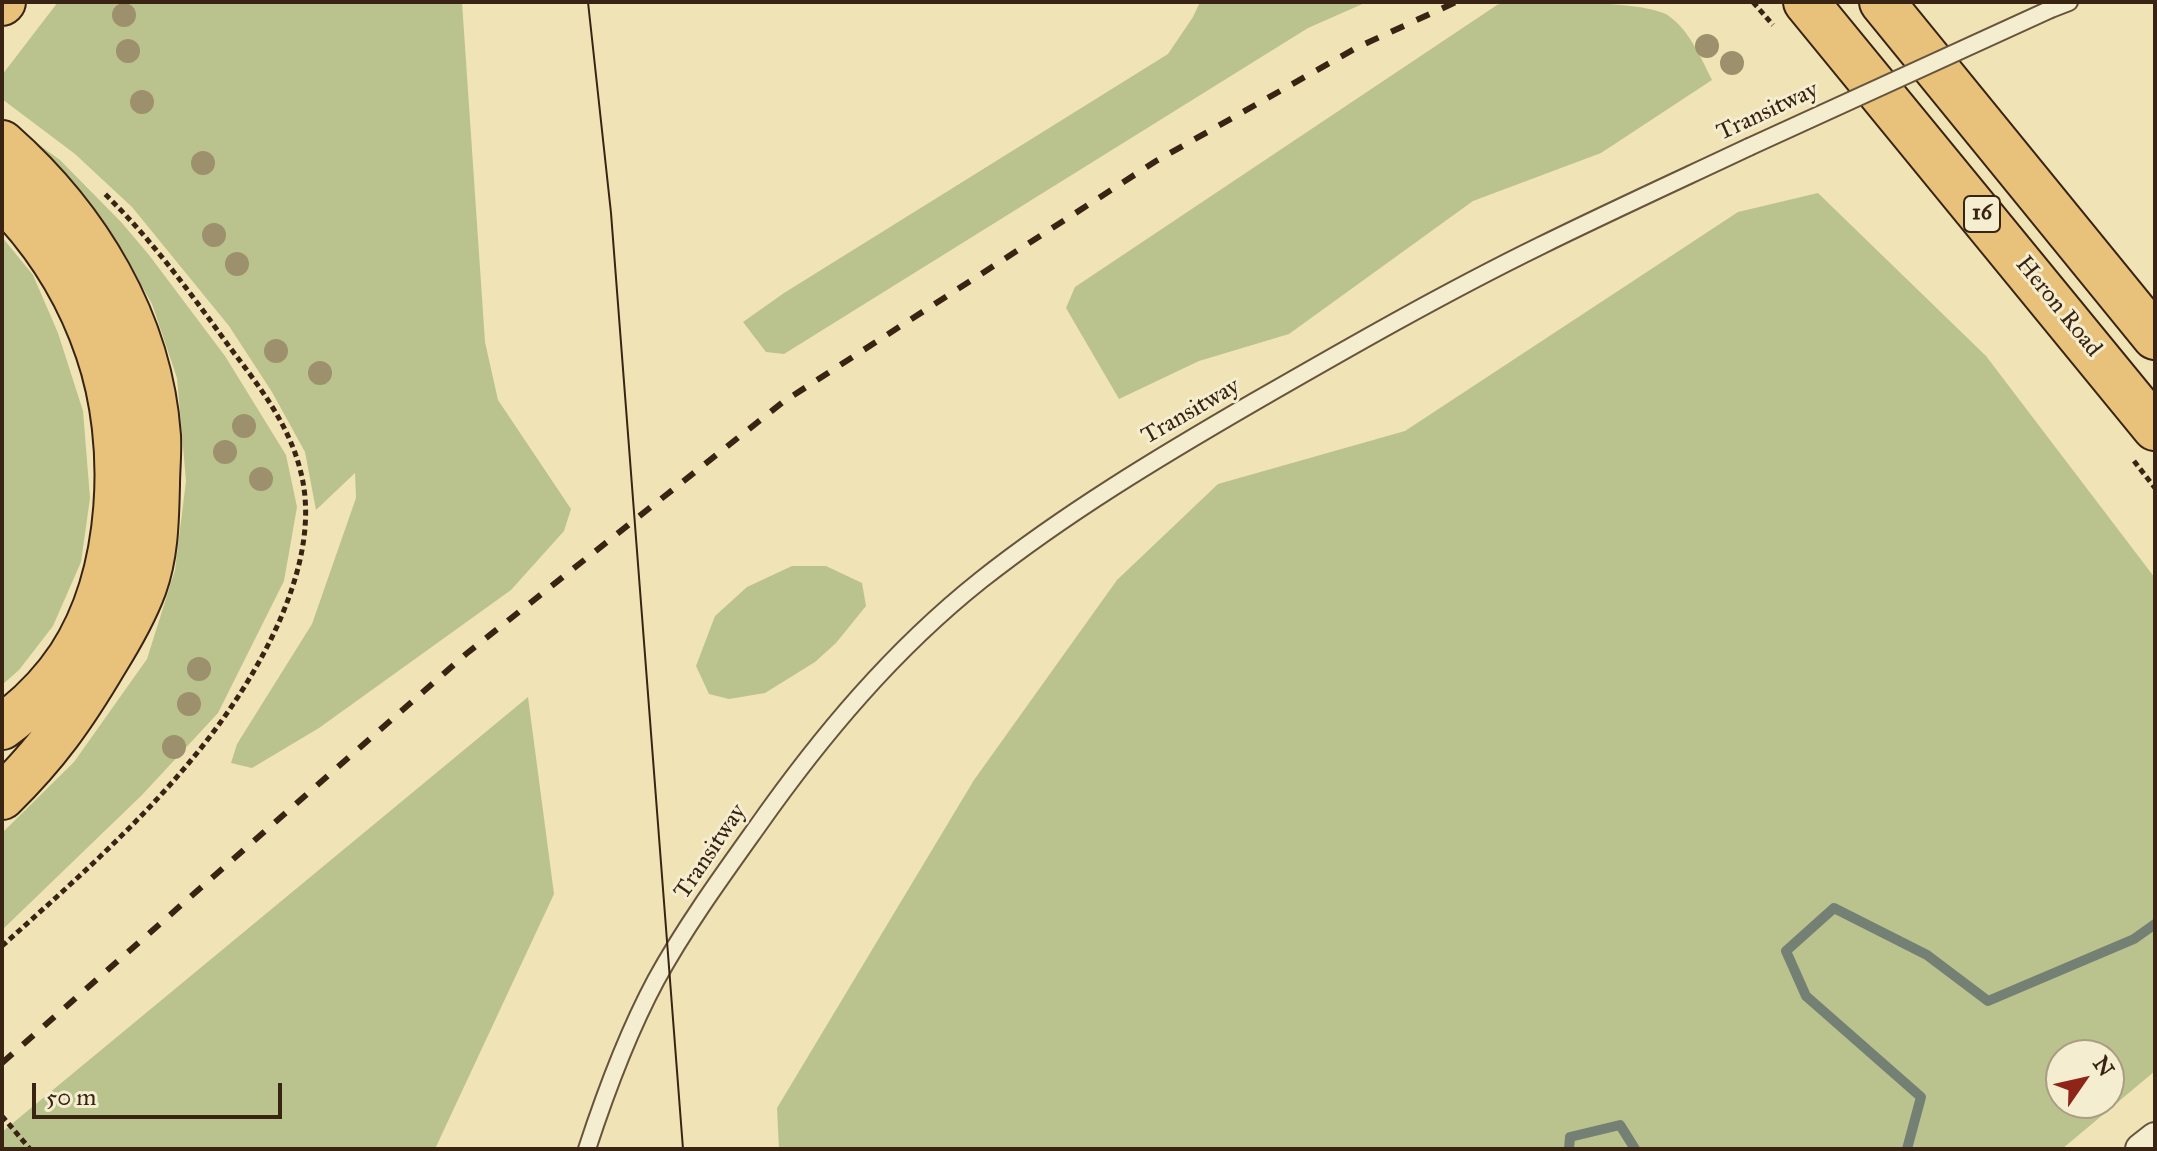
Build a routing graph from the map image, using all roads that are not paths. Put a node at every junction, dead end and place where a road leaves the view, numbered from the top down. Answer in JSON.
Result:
{"nodes":[{"id":1,"x":1806,"y":2,"type":"edge"},
{"id":2,"x":2069,"y":2,"type":"edge"},
{"id":3,"x":1888,"y":8,"type":"edge"},
{"id":4,"x":2,"y":143,"type":"edge"},
{"id":5,"x":2,"y":197,"type":"edge"},
{"id":6,"x":2155,"y":337,"type":"edge"},
{"id":7,"x":2155,"y":428,"type":"edge"},
{"id":8,"x":2,"y":727,"type":"edge"},
{"id":9,"x":2,"y":797,"type":"edge"},
{"id":10,"x":2155,"y":1138,"type":"edge"},
{"id":11,"x":587,"y":1149,"type":"edge"},
{"id":12,"x":2141,"y":1149,"type":"edge"}],
"edges":[{"from":1,"to":7,"type":"main road","name":"Heron Road","number":"16"},
{"from":2,"to":11,"type":"lane","name":"Transitway","bridge":true},
{"from":3,"to":6,"type":"main road","number":"16"},
{"from":4,"to":9,"type":"main road"},
{"from":5,"to":8,"type":"main road"},
{"from":10,"to":12,"type":"street"}]}
